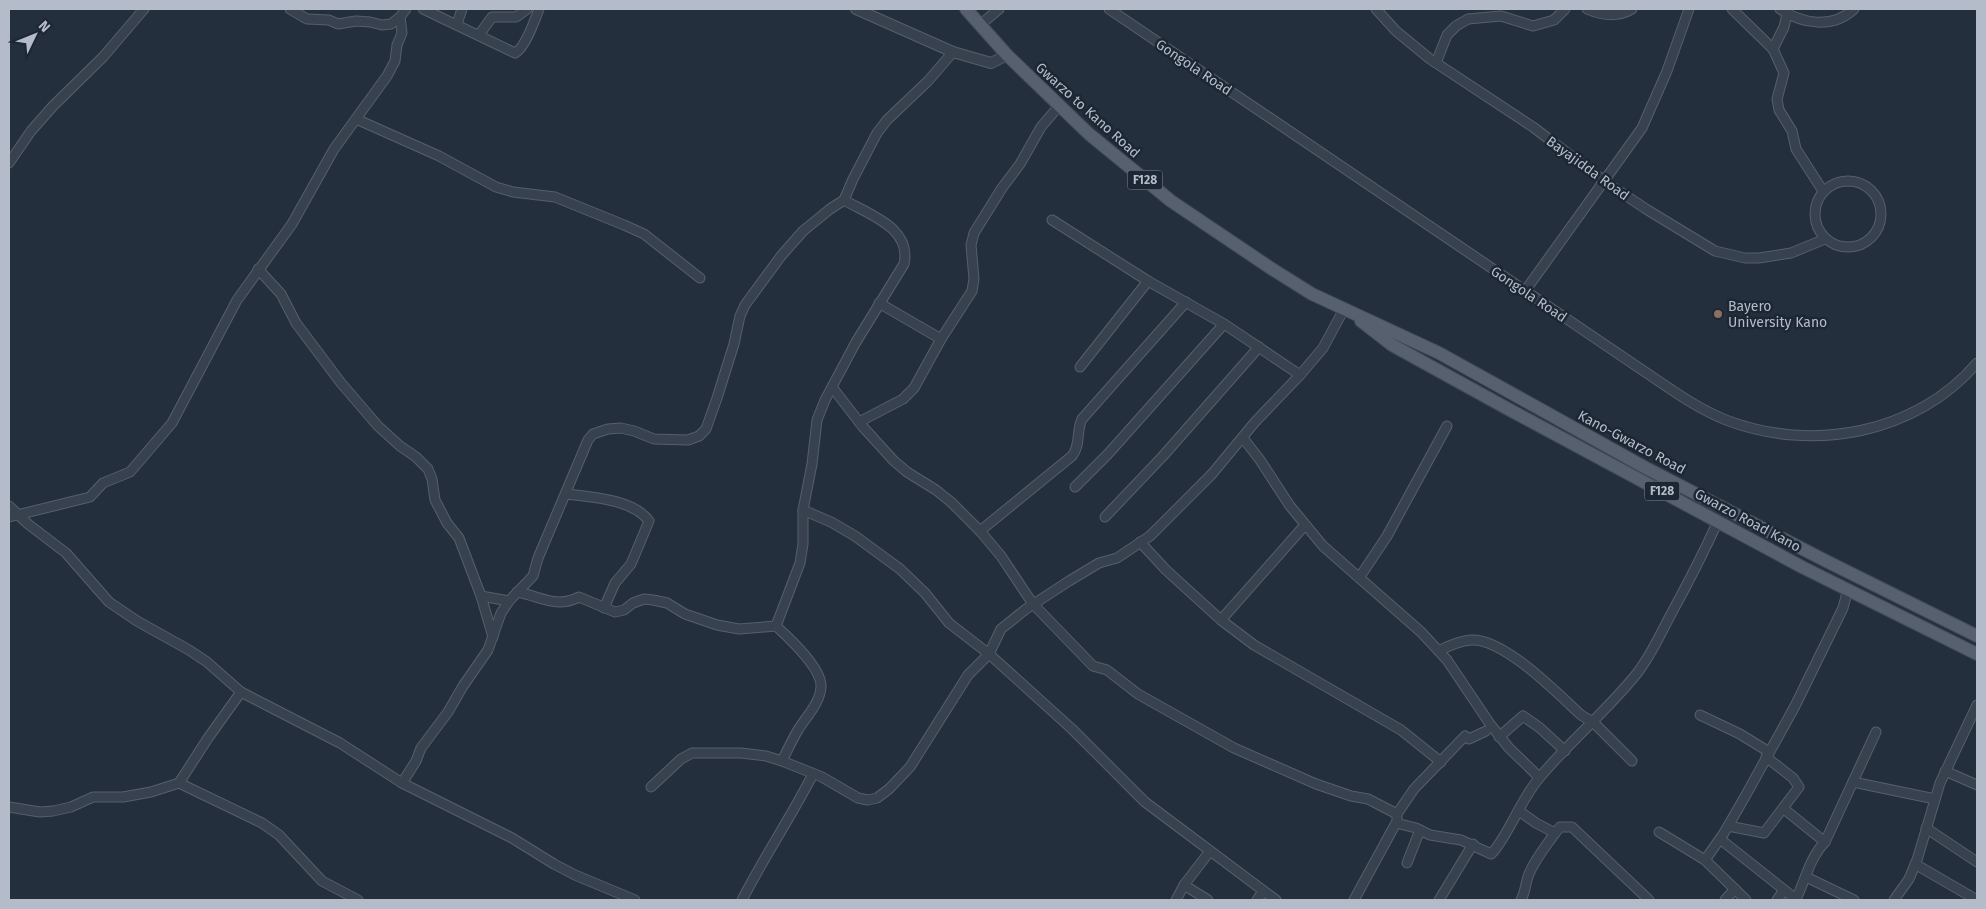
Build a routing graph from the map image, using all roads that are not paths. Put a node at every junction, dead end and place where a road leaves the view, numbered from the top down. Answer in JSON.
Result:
{"nodes":[{"id":1,"x":144,"y":9,"type":"edge"},
{"id":2,"x":290,"y":9,"type":"edge"},
{"id":3,"x":406,"y":9,"type":"edge"},
{"id":4,"x":423,"y":9,"type":"edge"},
{"id":5,"x":462,"y":9,"type":"edge"},
{"id":6,"x":527,"y":9,"type":"edge"},
{"id":7,"x":539,"y":9,"type":"edge"},
{"id":8,"x":856,"y":9,"type":"edge"},
{"id":9,"x":966,"y":9,"type":"edge"},
{"id":10,"x":999,"y":9,"type":"edge"},
{"id":11,"x":1109,"y":9,"type":"edge"},
{"id":12,"x":1376,"y":9,"type":"edge"},
{"id":13,"x":1565,"y":9,"type":"edge"},
{"id":14,"x":1587,"y":9,"type":"edge"},
{"id":15,"x":1632,"y":9,"type":"edge"},
{"id":16,"x":1689,"y":9,"type":"edge"},
{"id":17,"x":1732,"y":9,"type":"edge"},
{"id":18,"x":1854,"y":9,"type":"edge"},
{"id":19,"x":1783,"y":11,"type":"edge"},
{"id":20,"x":400,"y":18,"type":"junction"},
{"id":21,"x":457,"y":24,"type":"junction"},
{"id":22,"x":980,"y":25,"type":"junction"},
{"id":23,"x":478,"y":35,"type":"junction"},
{"id":24,"x":1773,"y":49,"type":"junction"},
{"id":25,"x":953,"y":52,"type":"junction"},
{"id":26,"x":1007,"y":55,"type":"junction"},
{"id":27,"x":1436,"y":63,"type":"junction"},
{"id":28,"x":1059,"y":106,"type":"junction"},
{"id":29,"x":356,"y":119,"type":"junction"},
{"id":30,"x":9,"y":163,"type":"edge"},
{"id":31,"x":1604,"y":181,"type":"junction"},
{"id":32,"x":1823,"y":191,"type":"junction"},
{"id":33,"x":844,"y":200,"type":"junction"},
{"id":34,"x":1052,"y":220,"type":"dead end"},
{"id":35,"x":1825,"y":239,"type":"junction"},
{"id":36,"x":258,"y":269,"type":"junction"},
{"id":37,"x":700,"y":278,"type":"dead end"},
{"id":38,"x":1148,"y":281,"type":"junction"},
{"id":39,"x":1525,"y":291,"type":"junction"},
{"id":40,"x":1186,"y":302,"type":"junction"},
{"id":41,"x":879,"y":303,"type":"junction"},
{"id":42,"x":1349,"y":312,"type":"junction"},
{"id":43,"x":1224,"y":324,"type":"junction"},
{"id":44,"x":941,"y":339,"type":"junction"},
{"id":45,"x":1259,"y":347,"type":"junction"},
{"id":46,"x":1977,"y":363,"type":"edge"},
{"id":47,"x":1080,"y":367,"type":"dead end"},
{"id":48,"x":1300,"y":375,"type":"junction"},
{"id":49,"x":832,"y":387,"type":"junction"},
{"id":50,"x":858,"y":422,"type":"junction"},
{"id":51,"x":1447,"y":426,"type":"dead end"},
{"id":52,"x":1243,"y":438,"type":"junction"},
{"id":53,"x":1075,"y":487,"type":"dead end"},
{"id":54,"x":566,"y":494,"type":"junction"},
{"id":55,"x":9,"y":506,"type":"edge"},
{"id":56,"x":803,"y":510,"type":"junction"},
{"id":57,"x":19,"y":516,"type":"junction"},
{"id":58,"x":9,"y":517,"type":"edge"},
{"id":59,"x":1105,"y":517,"type":"dead end"},
{"id":60,"x":1718,"y":521,"type":"junction"},
{"id":61,"x":1305,"y":524,"type":"junction"},
{"id":62,"x":980,"y":531,"type":"junction"},
{"id":63,"x":1140,"y":542,"type":"junction"},
{"id":64,"x":1359,"y":578,"type":"junction"},
{"id":65,"x":1848,"y":589,"type":"junction"},
{"id":66,"x":518,"y":592,"type":"junction"},
{"id":67,"x":481,"y":596,"type":"junction"},
{"id":68,"x":509,"y":601,"type":"junction"},
{"id":69,"x":1033,"y":604,"type":"junction"},
{"id":70,"x":604,"y":608,"type":"junction"},
{"id":71,"x":1221,"y":620,"type":"junction"},
{"id":72,"x":776,"y":626,"type":"junction"},
{"id":73,"x":1977,"y":636,"type":"edge"},
{"id":74,"x":494,"y":638,"type":"junction"},
{"id":75,"x":1439,"y":651,"type":"junction"},
{"id":76,"x":989,"y":654,"type":"junction"},
{"id":77,"x":1977,"y":654,"type":"edge"},
{"id":78,"x":241,"y":692,"type":"junction"},
{"id":79,"x":1977,"y":705,"type":"edge"},
{"id":80,"x":1700,"y":715,"type":"dead end"},
{"id":81,"x":1593,"y":722,"type":"junction"},
{"id":82,"x":1486,"y":731,"type":"dead end"},
{"id":83,"x":1876,"y":732,"type":"dead end"},
{"id":84,"x":1499,"y":737,"type":"junction"},
{"id":85,"x":1565,"y":751,"type":"junction"},
{"id":86,"x":1767,"y":754,"type":"junction"},
{"id":87,"x":782,"y":761,"type":"junction"},
{"id":88,"x":1632,"y":761,"type":"dead end"},
{"id":89,"x":1441,"y":762,"type":"junction"},
{"id":90,"x":1945,"y":771,"type":"junction"},
{"id":91,"x":813,"y":774,"type":"junction"},
{"id":92,"x":1539,"y":777,"type":"junction"},
{"id":93,"x":1853,"y":782,"type":"junction"},
{"id":94,"x":179,"y":783,"type":"junction"},
{"id":95,"x":402,"y":783,"type":"junction"},
{"id":96,"x":1977,"y":785,"type":"edge"},
{"id":97,"x":651,"y":787,"type":"dead end"},
{"id":98,"x":1935,"y":799,"type":"junction"},
{"id":99,"x":9,"y":807,"type":"edge"},
{"id":100,"x":1784,"y":809,"type":"junction"},
{"id":101,"x":1519,"y":811,"type":"junction"},
{"id":102,"x":1397,"y":818,"type":"junction"},
{"id":103,"x":1728,"y":826,"type":"junction"},
{"id":104,"x":1926,"y":828,"type":"junction"},
{"id":105,"x":1420,"y":830,"type":"junction"},
{"id":106,"x":1659,"y":832,"type":"dead end"},
{"id":107,"x":1555,"y":833,"type":"junction"},
{"id":108,"x":1720,"y":839,"type":"junction"},
{"id":109,"x":1824,"y":842,"type":"junction"},
{"id":110,"x":1473,"y":844,"type":"junction"},
{"id":111,"x":1210,"y":852,"type":"junction"},
{"id":112,"x":1705,"y":860,"type":"junction"},
{"id":113,"x":1977,"y":862,"type":"edge"},
{"id":114,"x":1407,"y":864,"type":"dead end"},
{"id":115,"x":1915,"y":864,"type":"junction"},
{"id":116,"x":1806,"y":877,"type":"junction"},
{"id":117,"x":1184,"y":885,"type":"junction"},
{"id":118,"x":1735,"y":889,"type":"junction"},
{"id":119,"x":1784,"y":890,"type":"junction"},
{"id":120,"x":1263,"y":891,"type":"junction"},
{"id":121,"x":358,"y":900,"type":"edge"},
{"id":122,"x":632,"y":900,"type":"edge"},
{"id":123,"x":742,"y":900,"type":"edge"},
{"id":124,"x":1176,"y":900,"type":"edge"},
{"id":125,"x":1208,"y":900,"type":"edge"},
{"id":126,"x":1256,"y":900,"type":"edge"},
{"id":127,"x":1276,"y":900,"type":"edge"},
{"id":128,"x":1354,"y":900,"type":"edge"},
{"id":129,"x":1439,"y":900,"type":"edge"},
{"id":130,"x":1521,"y":900,"type":"edge"},
{"id":131,"x":1648,"y":900,"type":"edge"},
{"id":132,"x":1725,"y":900,"type":"edge"},
{"id":133,"x":1746,"y":900,"type":"edge"},
{"id":134,"x":1777,"y":900,"type":"edge"},
{"id":135,"x":1797,"y":900,"type":"edge"},
{"id":136,"x":1854,"y":900,"type":"edge"},
{"id":137,"x":1894,"y":900,"type":"edge"},
{"id":138,"x":1977,"y":900,"type":"edge"}],
"edges":[{"from":1,"to":30,"type":"street"},
{"from":2,"to":20,"type":"street"},
{"from":3,"to":20,"type":"street"},
{"from":4,"to":21,"type":"street"},
{"from":5,"to":21,"type":"street"},
{"from":6,"to":23,"type":"street"},
{"from":7,"to":23,"type":"street"},
{"from":8,"to":25,"type":"street"},
{"from":9,"to":22,"type":"main road","name":"Gwarzo to Kano Road","number":"F128"},
{"from":10,"to":22,"type":"street"},
{"from":11,"to":39,"type":"street","name":"Gongola Road"},
{"from":12,"to":27,"type":"street","name":"Bayajidda Road"},
{"from":13,"to":27,"type":"street"},
{"from":14,"to":15,"type":"street"},
{"from":16,"to":31,"type":"street"},
{"from":17,"to":24,"type":"street"},
{"from":18,"to":19,"type":"street"},
{"from":19,"to":24,"type":"street"},
{"from":20,"to":29,"type":"street"},
{"from":21,"to":23,"type":"street"},
{"from":22,"to":26,"type":"main road","name":"Gwarzo to Kano Road","number":"F128"},
{"from":24,"to":32,"type":"street"},
{"from":25,"to":26,"type":"street"},
{"from":25,"to":33,"type":"street"},
{"from":26,"to":28,"type":"main road","name":"Gwarzo to Kano Road","number":"F128"},
{"from":27,"to":31,"type":"street","name":"Bayajidda Road"},
{"from":28,"to":42,"type":"main road","name":"Gwarzo to Kano Road","number":"F128"},
{"from":28,"to":44,"type":"street"},
{"from":29,"to":36,"type":"street"},
{"from":29,"to":37,"type":"street"},
{"from":31,"to":35,"type":"street","name":"Bayajidda Road"},
{"from":31,"to":39,"type":"street"},
{"from":32,"to":35,"type":"street"},
{"from":32,"to":35,"type":"street"},
{"from":33,"to":41,"type":"street"},
{"from":33,"to":54,"type":"street"},
{"from":34,"to":38,"type":"street"},
{"from":36,"to":57,"type":"street"},
{"from":36,"to":67,"type":"street"},
{"from":38,"to":40,"type":"street"},
{"from":38,"to":47,"type":"street"},
{"from":39,"to":46,"type":"street","name":"Gongola Road"},
{"from":40,"to":43,"type":"street"},
{"from":40,"to":62,"type":"street"},
{"from":41,"to":44,"type":"street"},
{"from":41,"to":49,"type":"street"},
{"from":42,"to":48,"type":"street"},
{"from":42,"to":60,"type":"main road","name":"Gwarzo Road Kano","number":"F128"},
{"from":42,"to":73,"type":"main road","name":"Kano-Gwarzo Road","number":"F128"},
{"from":43,"to":45,"type":"street"},
{"from":43,"to":53,"type":"street"},
{"from":44,"to":50,"type":"street"},
{"from":45,"to":48,"type":"street"},
{"from":45,"to":59,"type":"street"},
{"from":48,"to":52,"type":"street"},
{"from":49,"to":50,"type":"street"},
{"from":49,"to":56,"type":"street"},
{"from":50,"to":62,"type":"street"},
{"from":51,"to":64,"type":"street"},
{"from":52,"to":61,"type":"street"},
{"from":52,"to":63,"type":"street"},
{"from":54,"to":66,"type":"street"},
{"from":54,"to":70,"type":"street"},
{"from":55,"to":57,"type":"street"},
{"from":56,"to":72,"type":"street"},
{"from":56,"to":76,"type":"street"},
{"from":57,"to":58,"type":"street"},
{"from":57,"to":78,"type":"street"},
{"from":60,"to":65,"type":"main road","name":"Gwarzo Road Kano","number":"F128"},
{"from":60,"to":81,"type":"street"},
{"from":61,"to":64,"type":"street"},
{"from":61,"to":71,"type":"street"},
{"from":62,"to":69,"type":"street"},
{"from":63,"to":69,"type":"street"},
{"from":63,"to":71,"type":"street"},
{"from":64,"to":75,"type":"street"},
{"from":65,"to":77,"type":"main road","name":"Gwarzo Road Kano","number":"F128"},
{"from":65,"to":86,"type":"street"},
{"from":66,"to":68,"type":"street"},
{"from":66,"to":70,"type":"street"},
{"from":67,"to":68,"type":"street"},
{"from":67,"to":74,"type":"street"},
{"from":68,"to":74,"type":"street"},
{"from":69,"to":76,"type":"street"},
{"from":69,"to":102,"type":"street"},
{"from":70,"to":72,"type":"street"},
{"from":71,"to":89,"type":"street"},
{"from":72,"to":87,"type":"street"},
{"from":74,"to":95,"type":"street"},
{"from":75,"to":81,"type":"street"},
{"from":75,"to":84,"type":"street"},
{"from":76,"to":91,"type":"street"},
{"from":76,"to":111,"type":"street"},
{"from":78,"to":94,"type":"street"},
{"from":78,"to":95,"type":"street"},
{"from":79,"to":90,"type":"street"},
{"from":80,"to":86,"type":"street"},
{"from":81,"to":85,"type":"street"},
{"from":81,"to":88,"type":"street"},
{"from":82,"to":89,"type":"street"},
{"from":83,"to":93,"type":"street"},
{"from":84,"to":85,"type":"street"},
{"from":84,"to":92,"type":"street"},
{"from":85,"to":92,"type":"street"},
{"from":86,"to":100,"type":"street"},
{"from":86,"to":103,"type":"street"},
{"from":87,"to":91,"type":"street"},
{"from":87,"to":97,"type":"street"},
{"from":89,"to":102,"type":"street"},
{"from":90,"to":96,"type":"street"},
{"from":90,"to":98,"type":"street"},
{"from":91,"to":123,"type":"street"},
{"from":92,"to":101,"type":"street"},
{"from":93,"to":98,"type":"street"},
{"from":93,"to":109,"type":"street"},
{"from":94,"to":99,"type":"street"},
{"from":94,"to":121,"type":"street"},
{"from":95,"to":122,"type":"street"},
{"from":98,"to":104,"type":"street"},
{"from":100,"to":103,"type":"street"},
{"from":100,"to":109,"type":"street"},
{"from":101,"to":107,"type":"street"},
{"from":101,"to":110,"type":"street"},
{"from":102,"to":105,"type":"street"},
{"from":102,"to":128,"type":"street"},
{"from":103,"to":108,"type":"street"},
{"from":104,"to":113,"type":"street"},
{"from":104,"to":115,"type":"street"},
{"from":105,"to":110,"type":"street"},
{"from":105,"to":114,"type":"street"},
{"from":106,"to":112,"type":"street"},
{"from":107,"to":130,"type":"street"},
{"from":107,"to":131,"type":"street"},
{"from":108,"to":112,"type":"street"},
{"from":108,"to":119,"type":"street"},
{"from":109,"to":116,"type":"street"},
{"from":110,"to":129,"type":"street"},
{"from":111,"to":117,"type":"street"},
{"from":111,"to":120,"type":"street"},
{"from":112,"to":118,"type":"street"},
{"from":115,"to":137,"type":"street"},
{"from":115,"to":138,"type":"street"},
{"from":116,"to":135,"type":"street"},
{"from":116,"to":136,"type":"street"},
{"from":117,"to":124,"type":"street"},
{"from":117,"to":125,"type":"street"},
{"from":118,"to":132,"type":"street"},
{"from":118,"to":133,"type":"street"},
{"from":119,"to":134,"type":"street"},
{"from":119,"to":135,"type":"street"},
{"from":120,"to":126,"type":"street"},
{"from":120,"to":127,"type":"street"}]}
